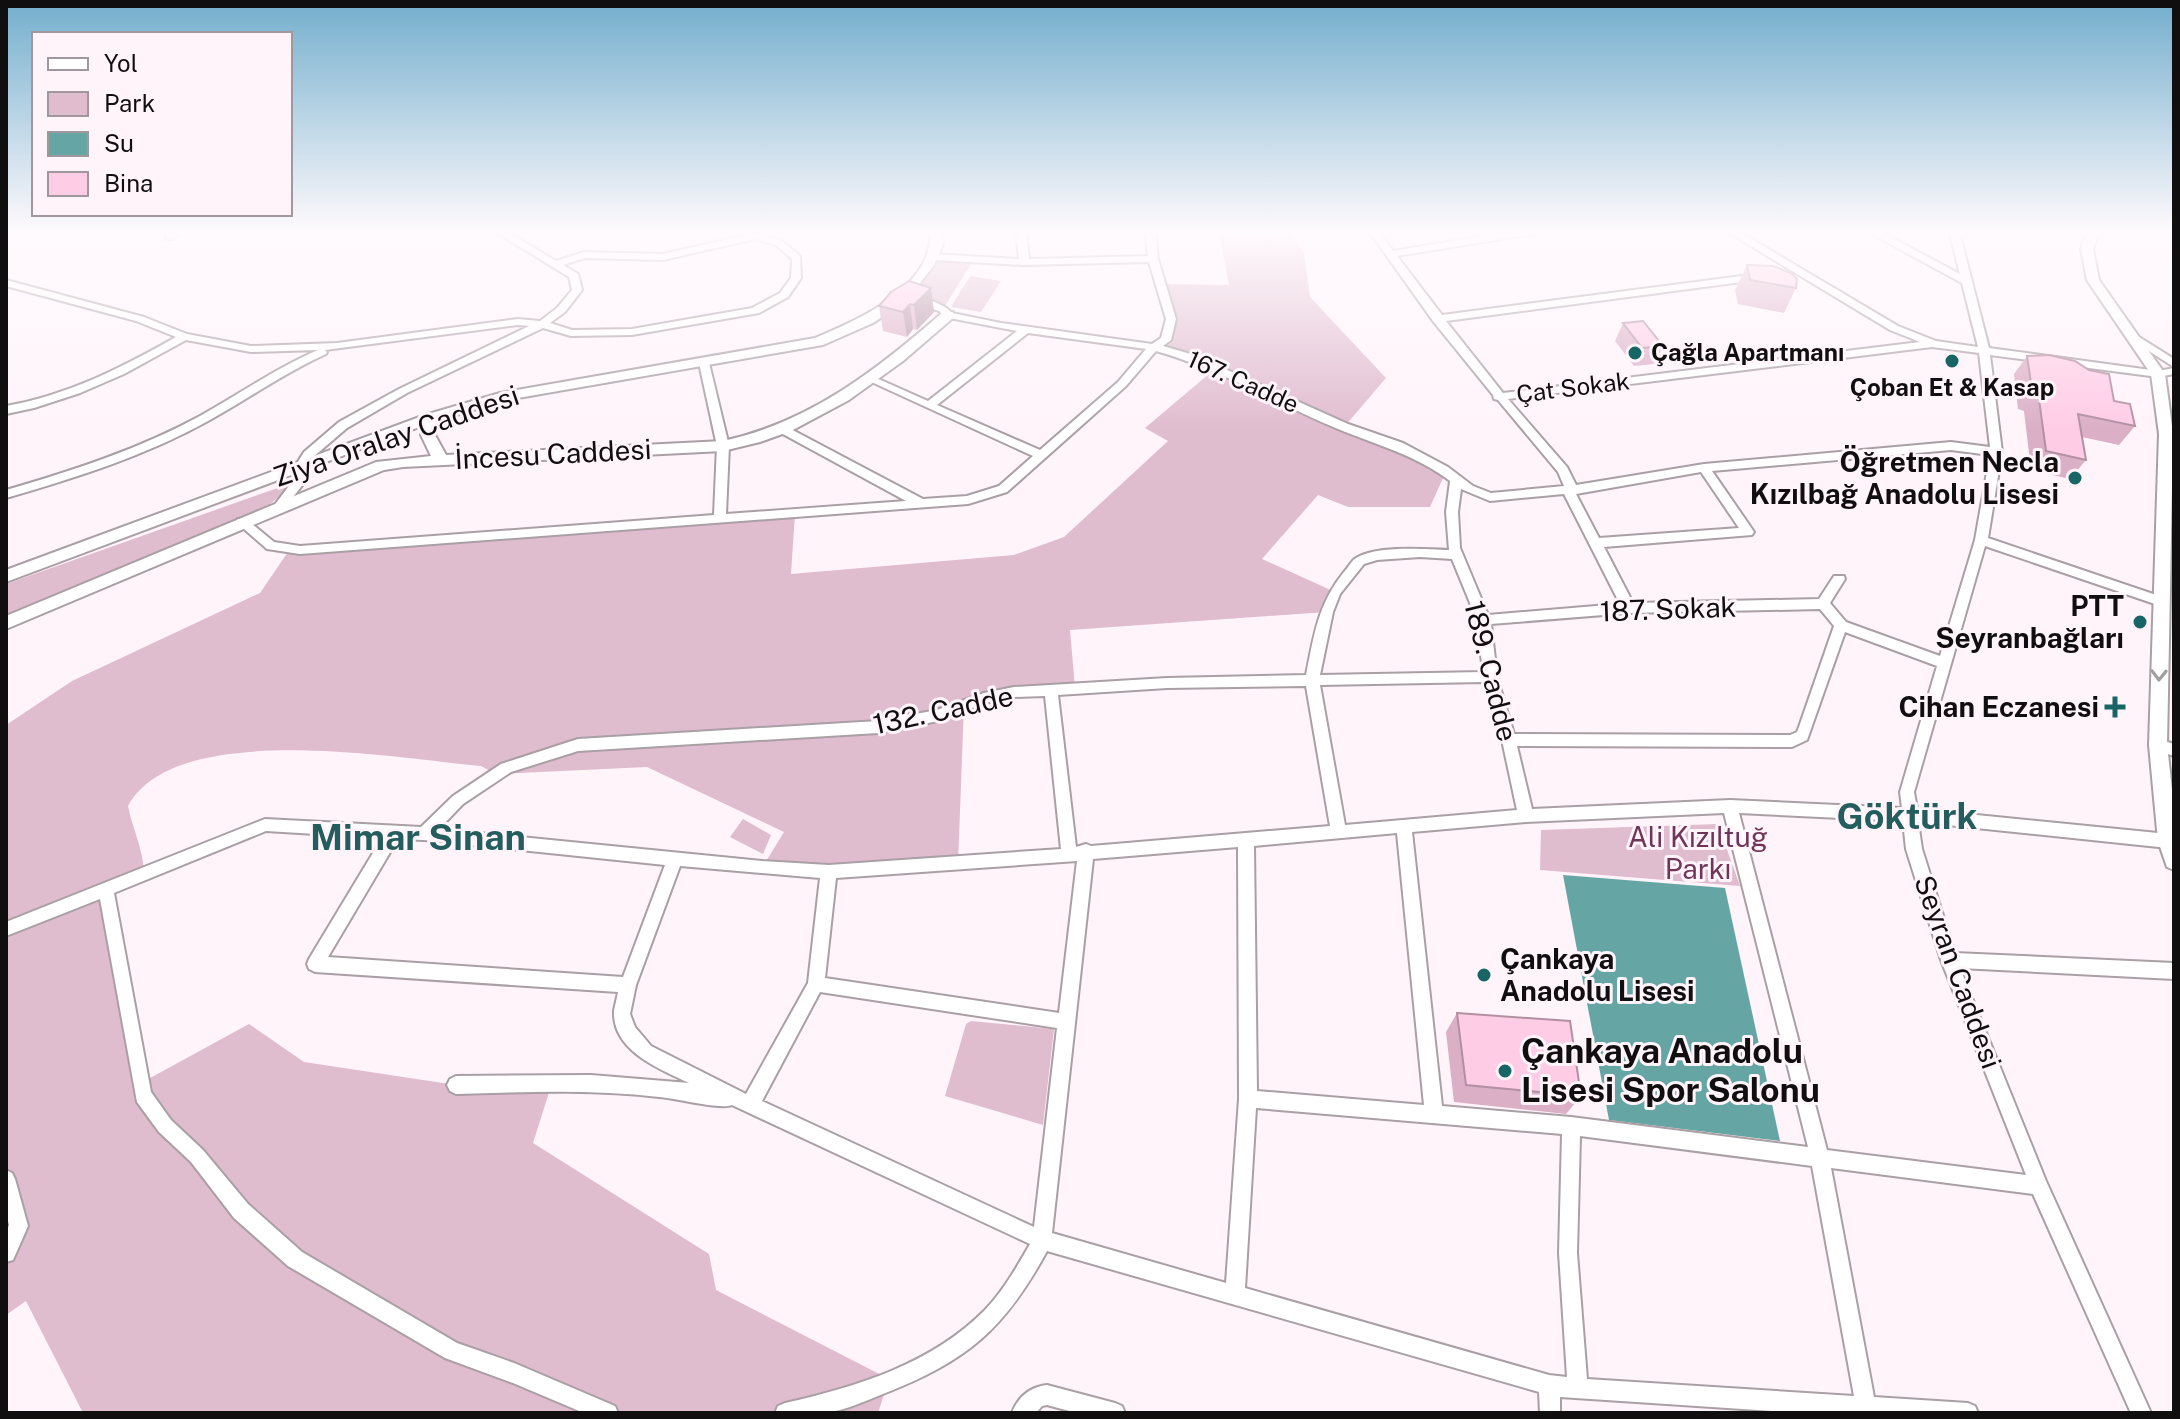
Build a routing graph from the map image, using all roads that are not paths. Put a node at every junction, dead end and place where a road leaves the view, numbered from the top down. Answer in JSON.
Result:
{"nodes":[{"id":1,"x":59,"y":297,"type":"edge"},
{"id":2,"x":571,"y":297,"type":"edge"},
{"id":3,"x":780,"y":297,"type":"edge"},
{"id":4,"x":901,"y":297,"type":"edge"},
{"id":5,"x":907,"y":297,"type":"edge"},
{"id":6,"x":1164,"y":297,"type":"edge"},
{"id":7,"x":1421,"y":297,"type":"edge"},
{"id":8,"x":1604,"y":297,"type":"edge"},
{"id":9,"x":1841,"y":297,"type":"edge"},
{"id":10,"x":1970,"y":297,"type":"edge"},
{"id":11,"x":2102,"y":297,"type":"edge"},
{"id":12,"x":948,"y":315,"type":"junction"},
{"id":13,"x":1437,"y":319,"type":"junction"},
{"id":14,"x":542,"y":324,"type":"junction"},
{"id":15,"x":1026,"y":329,"type":"junction"},
{"id":16,"x":2127,"y":332,"type":"junction"},
{"id":17,"x":184,"y":337,"type":"junction"},
{"id":18,"x":1934,"y":344,"type":"junction"},
{"id":19,"x":337,"y":346,"type":"junction"},
{"id":20,"x":1154,"y":347,"type":"junction"},
{"id":21,"x":1984,"y":349,"type":"junction"},
{"id":22,"x":704,"y":363,"type":"junction"},
{"id":23,"x":2174,"y":364,"type":"edge"},
{"id":24,"x":2166,"y":372,"type":"edge"},
{"id":25,"x":870,"y":379,"type":"junction"},
{"id":26,"x":1498,"y":397,"type":"junction"},
{"id":27,"x":929,"y":406,"type":"junction"},
{"id":28,"x":6,"y":410,"type":"edge"},
{"id":29,"x":430,"y":418,"type":"junction"},
{"id":30,"x":785,"y":430,"type":"junction"},
{"id":31,"x":2170,"y":435,"type":"edge"},
{"id":32,"x":723,"y":446,"type":"junction"},
{"id":33,"x":1996,"y":452,"type":"junction"},
{"id":34,"x":1041,"y":455,"type":"junction"},
{"id":35,"x":441,"y":460,"type":"junction"},
{"id":36,"x":300,"y":468,"type":"junction"},
{"id":37,"x":1704,"y":468,"type":"junction"},
{"id":38,"x":1456,"y":481,"type":"junction"},
{"id":39,"x":1569,"y":490,"type":"junction"},
{"id":40,"x":6,"y":494,"type":"edge"},
{"id":41,"x":922,"y":505,"type":"junction"},
{"id":42,"x":279,"y":507,"type":"junction"},
{"id":43,"x":720,"y":520,"type":"junction"},
{"id":44,"x":242,"y":522,"type":"junction"},
{"id":45,"x":1981,"y":540,"type":"junction"},
{"id":46,"x":1597,"y":543,"type":"junction"},
{"id":47,"x":1456,"y":555,"type":"junction"},
{"id":48,"x":6,"y":576,"type":"edge"},
{"id":49,"x":1839,"y":579,"type":"dead end"},
{"id":50,"x":2160,"y":601,"type":"junction"},
{"id":51,"x":1823,"y":604,"type":"junction"},
{"id":52,"x":1629,"y":608,"type":"junction"},
{"id":53,"x":1484,"y":620,"type":"junction"},
{"id":54,"x":6,"y":623,"type":"edge"},
{"id":55,"x":1841,"y":625,"type":"junction"},
{"id":56,"x":1945,"y":663,"type":"junction"},
{"id":57,"x":1490,"y":677,"type":"junction"},
{"id":58,"x":1312,"y":679,"type":"junction"},
{"id":59,"x":1051,"y":690,"type":"junction"},
{"id":60,"x":1509,"y":740,"type":"junction"},
{"id":61,"x":2166,"y":747,"type":"edge"},
{"id":62,"x":1730,"y":806,"type":"junction"},
{"id":63,"x":1910,"y":815,"type":"junction"},
{"id":64,"x":1526,"y":816,"type":"junction"},
{"id":65,"x":1404,"y":826,"type":"junction"},
{"id":66,"x":1338,"y":830,"type":"junction"},
{"id":67,"x":393,"y":834,"type":"junction"},
{"id":68,"x":424,"y":834,"type":"junction"},
{"id":69,"x":1246,"y":840,"type":"junction"},
{"id":70,"x":2168,"y":841,"type":"junction"},
{"id":71,"x":1078,"y":852,"type":"junction"},
{"id":72,"x":675,"y":859,"type":"junction"},
{"id":73,"x":2174,"y":861,"type":"edge"},
{"id":74,"x":829,"y":872,"type":"junction"},
{"id":75,"x":106,"y":890,"type":"junction"},
{"id":76,"x":6,"y":929,"type":"edge"},
{"id":77,"x":1949,"y":960,"type":"junction"},
{"id":78,"x":2174,"y":971,"type":"edge"},
{"id":79,"x":816,"y":984,"type":"junction"},
{"id":80,"x":628,"y":985,"type":"junction"},
{"id":81,"x":1068,"y":1022,"type":"junction"},
{"id":82,"x":456,"y":1085,"type":"dead end"},
{"id":83,"x":1248,"y":1099,"type":"junction"},
{"id":84,"x":750,"y":1105,"type":"junction"},
{"id":85,"x":1434,"y":1115,"type":"junction"},
{"id":86,"x":1571,"y":1126,"type":"junction"},
{"id":87,"x":1820,"y":1158,"type":"junction"},
{"id":88,"x":6,"y":1179,"type":"edge"},
{"id":89,"x":2039,"y":1186,"type":"junction"},
{"id":90,"x":1042,"y":1240,"type":"junction"},
{"id":91,"x":6,"y":1253,"type":"edge"},
{"id":92,"x":1235,"y":1296,"type":"junction"},
{"id":93,"x":1549,"y":1385,"type":"junction"},
{"id":94,"x":1578,"y":1389,"type":"junction"},
{"id":95,"x":1866,"y":1408,"type":"junction"},
{"id":96,"x":608,"y":1413,"type":"edge"},
{"id":97,"x":785,"y":1413,"type":"edge"},
{"id":98,"x":1022,"y":1413,"type":"edge"},
{"id":99,"x":1115,"y":1413,"type":"edge"},
{"id":100,"x":1550,"y":1413,"type":"edge"},
{"id":101,"x":1968,"y":1413,"type":"edge"},
{"id":102,"x":2141,"y":1413,"type":"edge"}],
"edges":[{"from":1,"to":17,"type":"street"},
{"from":2,"to":14,"type":"street"},
{"from":3,"to":14,"type":"street"},
{"from":4,"to":22,"type":"main road","name":"Ziya Oralay Caddesi"},
{"from":5,"to":12,"type":"street","name":"167. Cadde"},
{"from":6,"to":20,"type":"street"},
{"from":7,"to":13,"type":"street"},
{"from":8,"to":13,"type":"street"},
{"from":9,"to":18,"type":"street"},
{"from":10,"to":21,"type":"street","name":"Seyran Caddesi"},
{"from":11,"to":16,"type":"main road"},
{"from":12,"to":15,"type":"street","name":"167. Cadde"},
{"from":12,"to":25,"type":"main road","name":"İncesu Caddesi"},
{"from":13,"to":26,"type":"street"},
{"from":14,"to":19,"type":"street"},
{"from":14,"to":36,"type":"street"},
{"from":15,"to":20,"type":"street","name":"167. Cadde"},
{"from":15,"to":27,"type":"street"},
{"from":16,"to":23,"type":"street"},
{"from":16,"to":24,"type":"main road"},
{"from":17,"to":19,"type":"street"},
{"from":17,"to":28,"type":"street"},
{"from":18,"to":21,"type":"street"},
{"from":18,"to":26,"type":"street","name":"Çat Sokak"},
{"from":19,"to":40,"type":"street"},
{"from":20,"to":34,"type":"street"},
{"from":20,"to":38,"type":"street","name":"167. Cadde"},
{"from":21,"to":24,"type":"street"},
{"from":21,"to":33,"type":"street","name":"Seyran Caddesi"},
{"from":22,"to":29,"type":"main road","name":"Ziya Oralay Caddesi"},
{"from":22,"to":32,"type":"street"},
{"from":24,"to":31,"type":"main road"},
{"from":25,"to":27,"type":"street"},
{"from":25,"to":30,"type":"main road","name":"İncesu Caddesi"},
{"from":26,"to":39,"type":"street"},
{"from":27,"to":34,"type":"street"},
{"from":29,"to":35,"type":"main road"},
{"from":29,"to":36,"type":"main road","name":"Ziya Oralay Caddesi"},
{"from":30,"to":32,"type":"main road","name":"İncesu Caddesi"},
{"from":30,"to":41,"type":"street"},
{"from":31,"to":50,"type":"main road"},
{"from":32,"to":35,"type":"main road","name":"İncesu Caddesi"},
{"from":32,"to":43,"type":"street"},
{"from":33,"to":37,"type":"street","name":"167. Cadde"},
{"from":33,"to":45,"type":"street","name":"Seyran Caddesi"},
{"from":34,"to":41,"type":"street"},
{"from":35,"to":42,"type":"main road","name":"İncesu Caddesi"},
{"from":36,"to":42,"type":"street"},
{"from":36,"to":48,"type":"main road","name":"Ziya Oralay Caddesi"},
{"from":37,"to":39,"type":"street","name":"167. Cadde"},
{"from":37,"to":46,"type":"street"},
{"from":38,"to":39,"type":"street","name":"167. Cadde"},
{"from":38,"to":47,"type":"street","name":"189. Cadde"},
{"from":39,"to":46,"type":"street"},
{"from":41,"to":43,"type":"street"},
{"from":42,"to":44,"type":"main road","name":"İncesu Caddesi"},
{"from":43,"to":44,"type":"street"},
{"from":44,"to":54,"type":"main road","name":"İncesu Caddesi"},
{"from":45,"to":50,"type":"street"},
{"from":45,"to":56,"type":"street","name":"Seyran Caddesi"},
{"from":46,"to":52,"type":"street"},
{"from":47,"to":53,"type":"street","name":"189. Cadde"},
{"from":47,"to":58,"type":"street"},
{"from":49,"to":51,"type":"street"},
{"from":50,"to":61,"type":"main road","one_way":true},
{"from":51,"to":52,"type":"street","name":"187. Sokak"},
{"from":51,"to":55,"type":"street"},
{"from":52,"to":53,"type":"street","name":"187. Sokak"},
{"from":53,"to":57,"type":"street","name":"189. Cadde"},
{"from":55,"to":56,"type":"street"},
{"from":55,"to":60,"type":"street"},
{"from":56,"to":63,"type":"street","name":"Seyran Caddesi"},
{"from":57,"to":58,"type":"street","name":"132. Cadde"},
{"from":57,"to":60,"type":"street","name":"189. Cadde"},
{"from":58,"to":59,"type":"street","name":"132. Cadde"},
{"from":58,"to":66,"type":"street"},
{"from":59,"to":68,"type":"street","name":"132. Cadde"},
{"from":59,"to":71,"type":"street"},
{"from":60,"to":64,"type":"street","name":"189. Cadde"},
{"from":61,"to":70,"type":"main road"},
{"from":62,"to":63,"type":"street"},
{"from":62,"to":64,"type":"street"},
{"from":62,"to":87,"type":"street"},
{"from":63,"to":70,"type":"street"},
{"from":63,"to":77,"type":"street","name":"Seyran Caddesi"},
{"from":64,"to":65,"type":"street"},
{"from":65,"to":66,"type":"street"},
{"from":65,"to":85,"type":"street"},
{"from":66,"to":69,"type":"street"},
{"from":67,"to":68,"type":"street"},
{"from":67,"to":75,"type":"street"},
{"from":67,"to":80,"type":"street"},
{"from":68,"to":72,"type":"street"},
{"from":69,"to":71,"type":"street"},
{"from":69,"to":83,"type":"street"},
{"from":70,"to":73,"type":"main road"},
{"from":71,"to":74,"type":"street"},
{"from":71,"to":81,"type":"street"},
{"from":72,"to":74,"type":"street"},
{"from":72,"to":80,"type":"street"},
{"from":74,"to":79,"type":"street"},
{"from":75,"to":76,"type":"street"},
{"from":75,"to":96,"type":"street"},
{"from":77,"to":78,"type":"street"},
{"from":77,"to":89,"type":"street","name":"Seyran Caddesi"},
{"from":79,"to":81,"type":"street"},
{"from":79,"to":84,"type":"street"},
{"from":80,"to":84,"type":"street"},
{"from":81,"to":90,"type":"street"},
{"from":82,"to":84,"type":"street"},
{"from":83,"to":85,"type":"street"},
{"from":83,"to":92,"type":"street"},
{"from":84,"to":90,"type":"street"},
{"from":85,"to":86,"type":"street"},
{"from":86,"to":87,"type":"street"},
{"from":86,"to":94,"type":"street"},
{"from":87,"to":89,"type":"street"},
{"from":87,"to":95,"type":"street"},
{"from":88,"to":91,"type":"street"},
{"from":89,"to":102,"type":"street","name":"Seyran Caddesi"},
{"from":90,"to":92,"type":"street"},
{"from":90,"to":97,"type":"street"},
{"from":92,"to":93,"type":"street"},
{"from":93,"to":94,"type":"street"},
{"from":93,"to":100,"type":"street"},
{"from":94,"to":95,"type":"street"},
{"from":95,"to":101,"type":"street"},
{"from":98,"to":99,"type":"street"}]}
